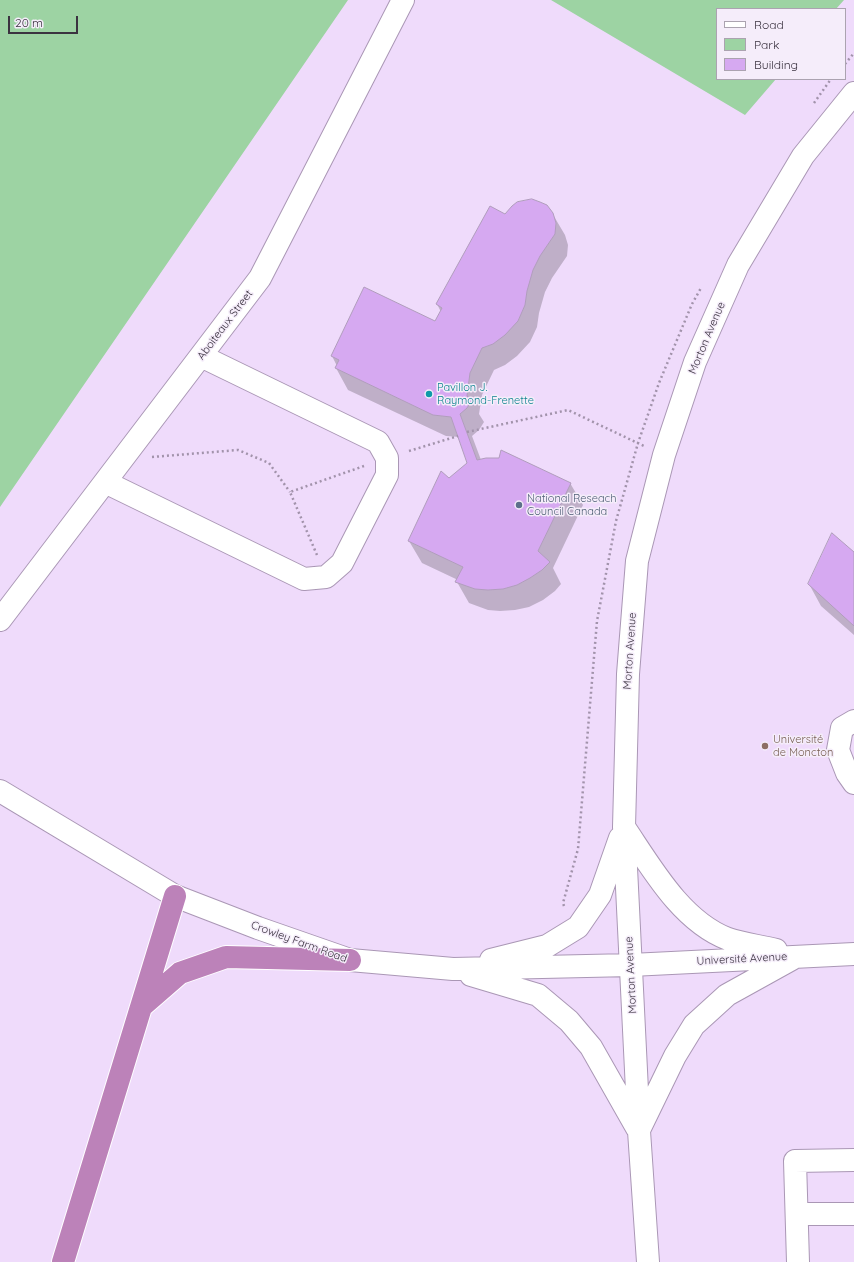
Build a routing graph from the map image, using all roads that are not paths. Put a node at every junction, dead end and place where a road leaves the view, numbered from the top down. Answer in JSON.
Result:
{"nodes":[{"id":1,"x":403,"y":0,"type":"edge"},
{"id":2,"x":854,"y":93,"type":"edge"},
{"id":3,"x":201,"y":356,"type":"junction"},
{"id":4,"x":105,"y":482,"type":"junction"},
{"id":5,"x":0,"y":620,"type":"edge"},
{"id":6,"x":854,"y":720,"type":"edge"},
{"id":7,"x":854,"y":783,"type":"edge"},
{"id":8,"x":0,"y":791,"type":"edge"},
{"id":9,"x":624,"y":827,"type":"junction"},
{"id":10,"x":175,"y":896,"type":"junction"},
{"id":11,"x":854,"y":954,"type":"edge"},
{"id":12,"x":798,"y":956,"type":"junction"},
{"id":13,"x":350,"y":960,"type":"junction"},
{"id":14,"x":631,"y":965,"type":"junction"},
{"id":15,"x":453,"y":969,"type":"junction"},
{"id":16,"x":142,"y":1006,"type":"junction"},
{"id":17,"x":639,"y":1131,"type":"junction"},
{"id":18,"x":854,"y":1160,"type":"edge"},
{"id":19,"x":797,"y":1214,"type":"junction"},
{"id":20,"x":854,"y":1214,"type":"edge"},
{"id":21,"x":63,"y":1262,"type":"edge"},
{"id":22,"x":648,"y":1262,"type":"edge"},
{"id":23,"x":798,"y":1262,"type":"edge"}],
"edges":[{"from":1,"to":3,"type":"street","name":"Aboiteaux Street"},
{"from":2,"to":9,"type":"street","name":"Morton Avenue"},
{"from":3,"to":4,"type":"street","name":"Aboiteaux Street"},
{"from":3,"to":4,"type":"street"},
{"from":4,"to":5,"type":"street","name":"Aboiteaux Street"},
{"from":6,"to":7,"type":"street"},
{"from":8,"to":10,"type":"street","name":"Crowley Farm Road"},
{"from":9,"to":12,"type":"street"},
{"from":9,"to":14,"type":"street","name":"Morton Avenue"},
{"from":9,"to":15,"type":"street"},
{"from":10,"to":13,"type":"street","name":"Crowley Farm Road"},
{"from":10,"to":16,"type":"highway"},
{"from":11,"to":12,"type":"street","name":"Université Avenue"},
{"from":12,"to":14,"type":"street","name":"Université Avenue"},
{"from":12,"to":17,"type":"street"},
{"from":13,"to":15,"type":"street","name":"Crowley Farm Road"},
{"from":13,"to":16,"type":"highway"},
{"from":14,"to":15,"type":"street","name":"Crowley Farm Road"},
{"from":14,"to":17,"type":"street","name":"Morton Avenue"},
{"from":15,"to":17,"type":"street"},
{"from":16,"to":21,"type":"highway"},
{"from":17,"to":22,"type":"street","name":"Morton Avenue"},
{"from":18,"to":19,"type":"street"},
{"from":19,"to":20,"type":"street"},
{"from":19,"to":23,"type":"street"}]}
